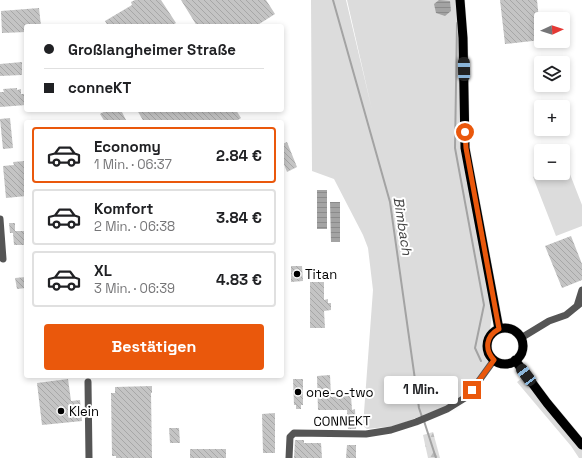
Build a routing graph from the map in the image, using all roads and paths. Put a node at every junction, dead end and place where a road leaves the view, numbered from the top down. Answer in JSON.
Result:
{"nodes":[{"id":1,"x":460,"y":0,"type":"edge"},
{"id":2,"x":0,"y":219,"type":"edge"},
{"id":3,"x":3,"y":259,"type":"dead end"},
{"id":4,"x":582,"y":290,"type":"edge"},
{"id":5,"x":579,"y":304,"type":"edge"},
{"id":6,"x":499,"y":329,"type":"junction"},
{"id":7,"x":521,"y":338,"type":"junction"},
{"id":8,"x":494,"y":360,"type":"junction"},
{"id":9,"x":515,"y":360,"type":"junction"},
{"id":10,"x":88,"y":382,"type":"dead end"},
{"id":11,"x":582,"y":445,"type":"edge"},
{"id":12,"x":89,"y":458,"type":"edge"},
{"id":13,"x":289,"y":458,"type":"edge"}],
"edges":[{"from":1,"to":6,"type":"main road"},
{"from":2,"to":3,"type":"street"},
{"from":4,"to":5,"type":"street"},
{"from":5,"to":7,"type":"street"},
{"from":6,"to":7,"type":"main road"},
{"from":6,"to":8,"type":"main road"},
{"from":7,"to":9,"type":"main road"},
{"from":8,"to":9,"type":"main road"},
{"from":8,"to":13,"type":"street","name":"CONNEKT"},
{"from":9,"to":11,"type":"main road"},
{"from":10,"to":12,"type":"street"}]}
